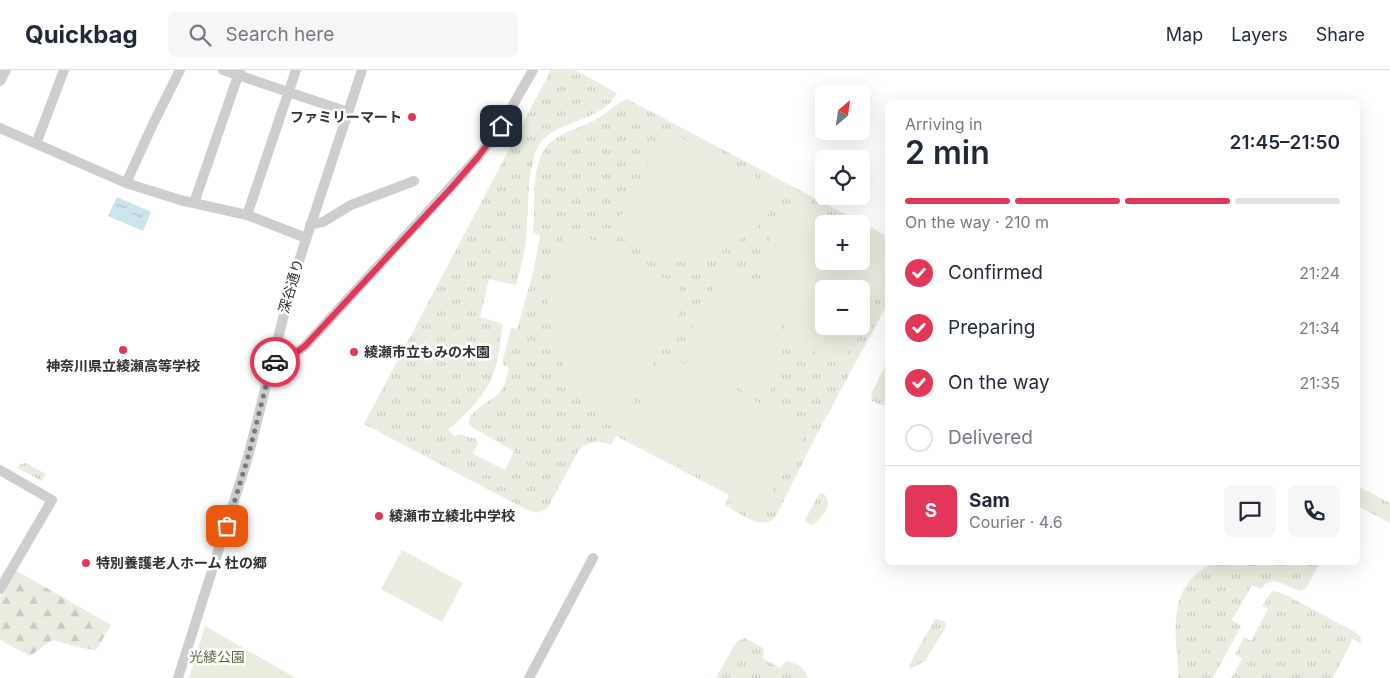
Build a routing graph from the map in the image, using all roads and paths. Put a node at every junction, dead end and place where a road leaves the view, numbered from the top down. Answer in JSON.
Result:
{"nodes":[{"id":1,"x":6,"y":70,"type":"edge"},
{"id":2,"x":64,"y":70,"type":"edge"},
{"id":3,"x":180,"y":70,"type":"edge"},
{"id":4,"x":223,"y":70,"type":"edge"},
{"id":5,"x":296,"y":70,"type":"edge"},
{"id":6,"x":362,"y":70,"type":"edge"},
{"id":7,"x":534,"y":70,"type":"edge"},
{"id":8,"x":239,"y":73,"type":"edge"},
{"id":9,"x":0,"y":81,"type":"edge"},
{"id":10,"x":289,"y":92,"type":"junction"},
{"id":11,"x":348,"y":112,"type":"junction"},
{"id":12,"x":0,"y":128,"type":"edge"},
{"id":13,"x":36,"y":144,"type":"junction"},
{"id":14,"x":414,"y":181,"type":"dead end"},
{"id":15,"x":126,"y":182,"type":"junction"},
{"id":16,"x":194,"y":203,"type":"junction"},
{"id":17,"x":247,"y":215,"type":"junction"},
{"id":18,"x":310,"y":225,"type":"junction"},
{"id":19,"x":306,"y":238,"type":"junction"},
{"id":20,"x":272,"y":362,"type":"junction"},
{"id":21,"x":0,"y":470,"type":"edge"},
{"id":22,"x":593,"y":558,"type":"dead end"},
{"id":23,"x":0,"y":589,"type":"edge"},
{"id":24,"x":178,"y":678,"type":"edge"},
{"id":25,"x":529,"y":678,"type":"edge"}],
"edges":[{"from":1,"to":9,"type":"street"},
{"from":2,"to":13,"type":"street"},
{"from":3,"to":15,"type":"street"},
{"from":4,"to":8,"type":"street"},
{"from":5,"to":10,"type":"street"},
{"from":6,"to":11,"type":"street","name":"深谷通り"},
{"from":7,"to":20,"type":"street"},
{"from":8,"to":10,"type":"street"},
{"from":8,"to":16,"type":"street"},
{"from":10,"to":11,"type":"street"},
{"from":10,"to":17,"type":"street"},
{"from":11,"to":18,"type":"street","name":"深谷通り"},
{"from":12,"to":13,"type":"street"},
{"from":13,"to":15,"type":"street"},
{"from":14,"to":18,"type":"street"},
{"from":15,"to":16,"type":"street"},
{"from":16,"to":17,"type":"street"},
{"from":17,"to":19,"type":"street"},
{"from":18,"to":19,"type":"street","name":"深谷通り"},
{"from":19,"to":20,"type":"street","name":"深谷通り"},
{"from":20,"to":24,"type":"street","name":"深谷通り"},
{"from":21,"to":23,"type":"street"},
{"from":22,"to":25,"type":"street"}]}
